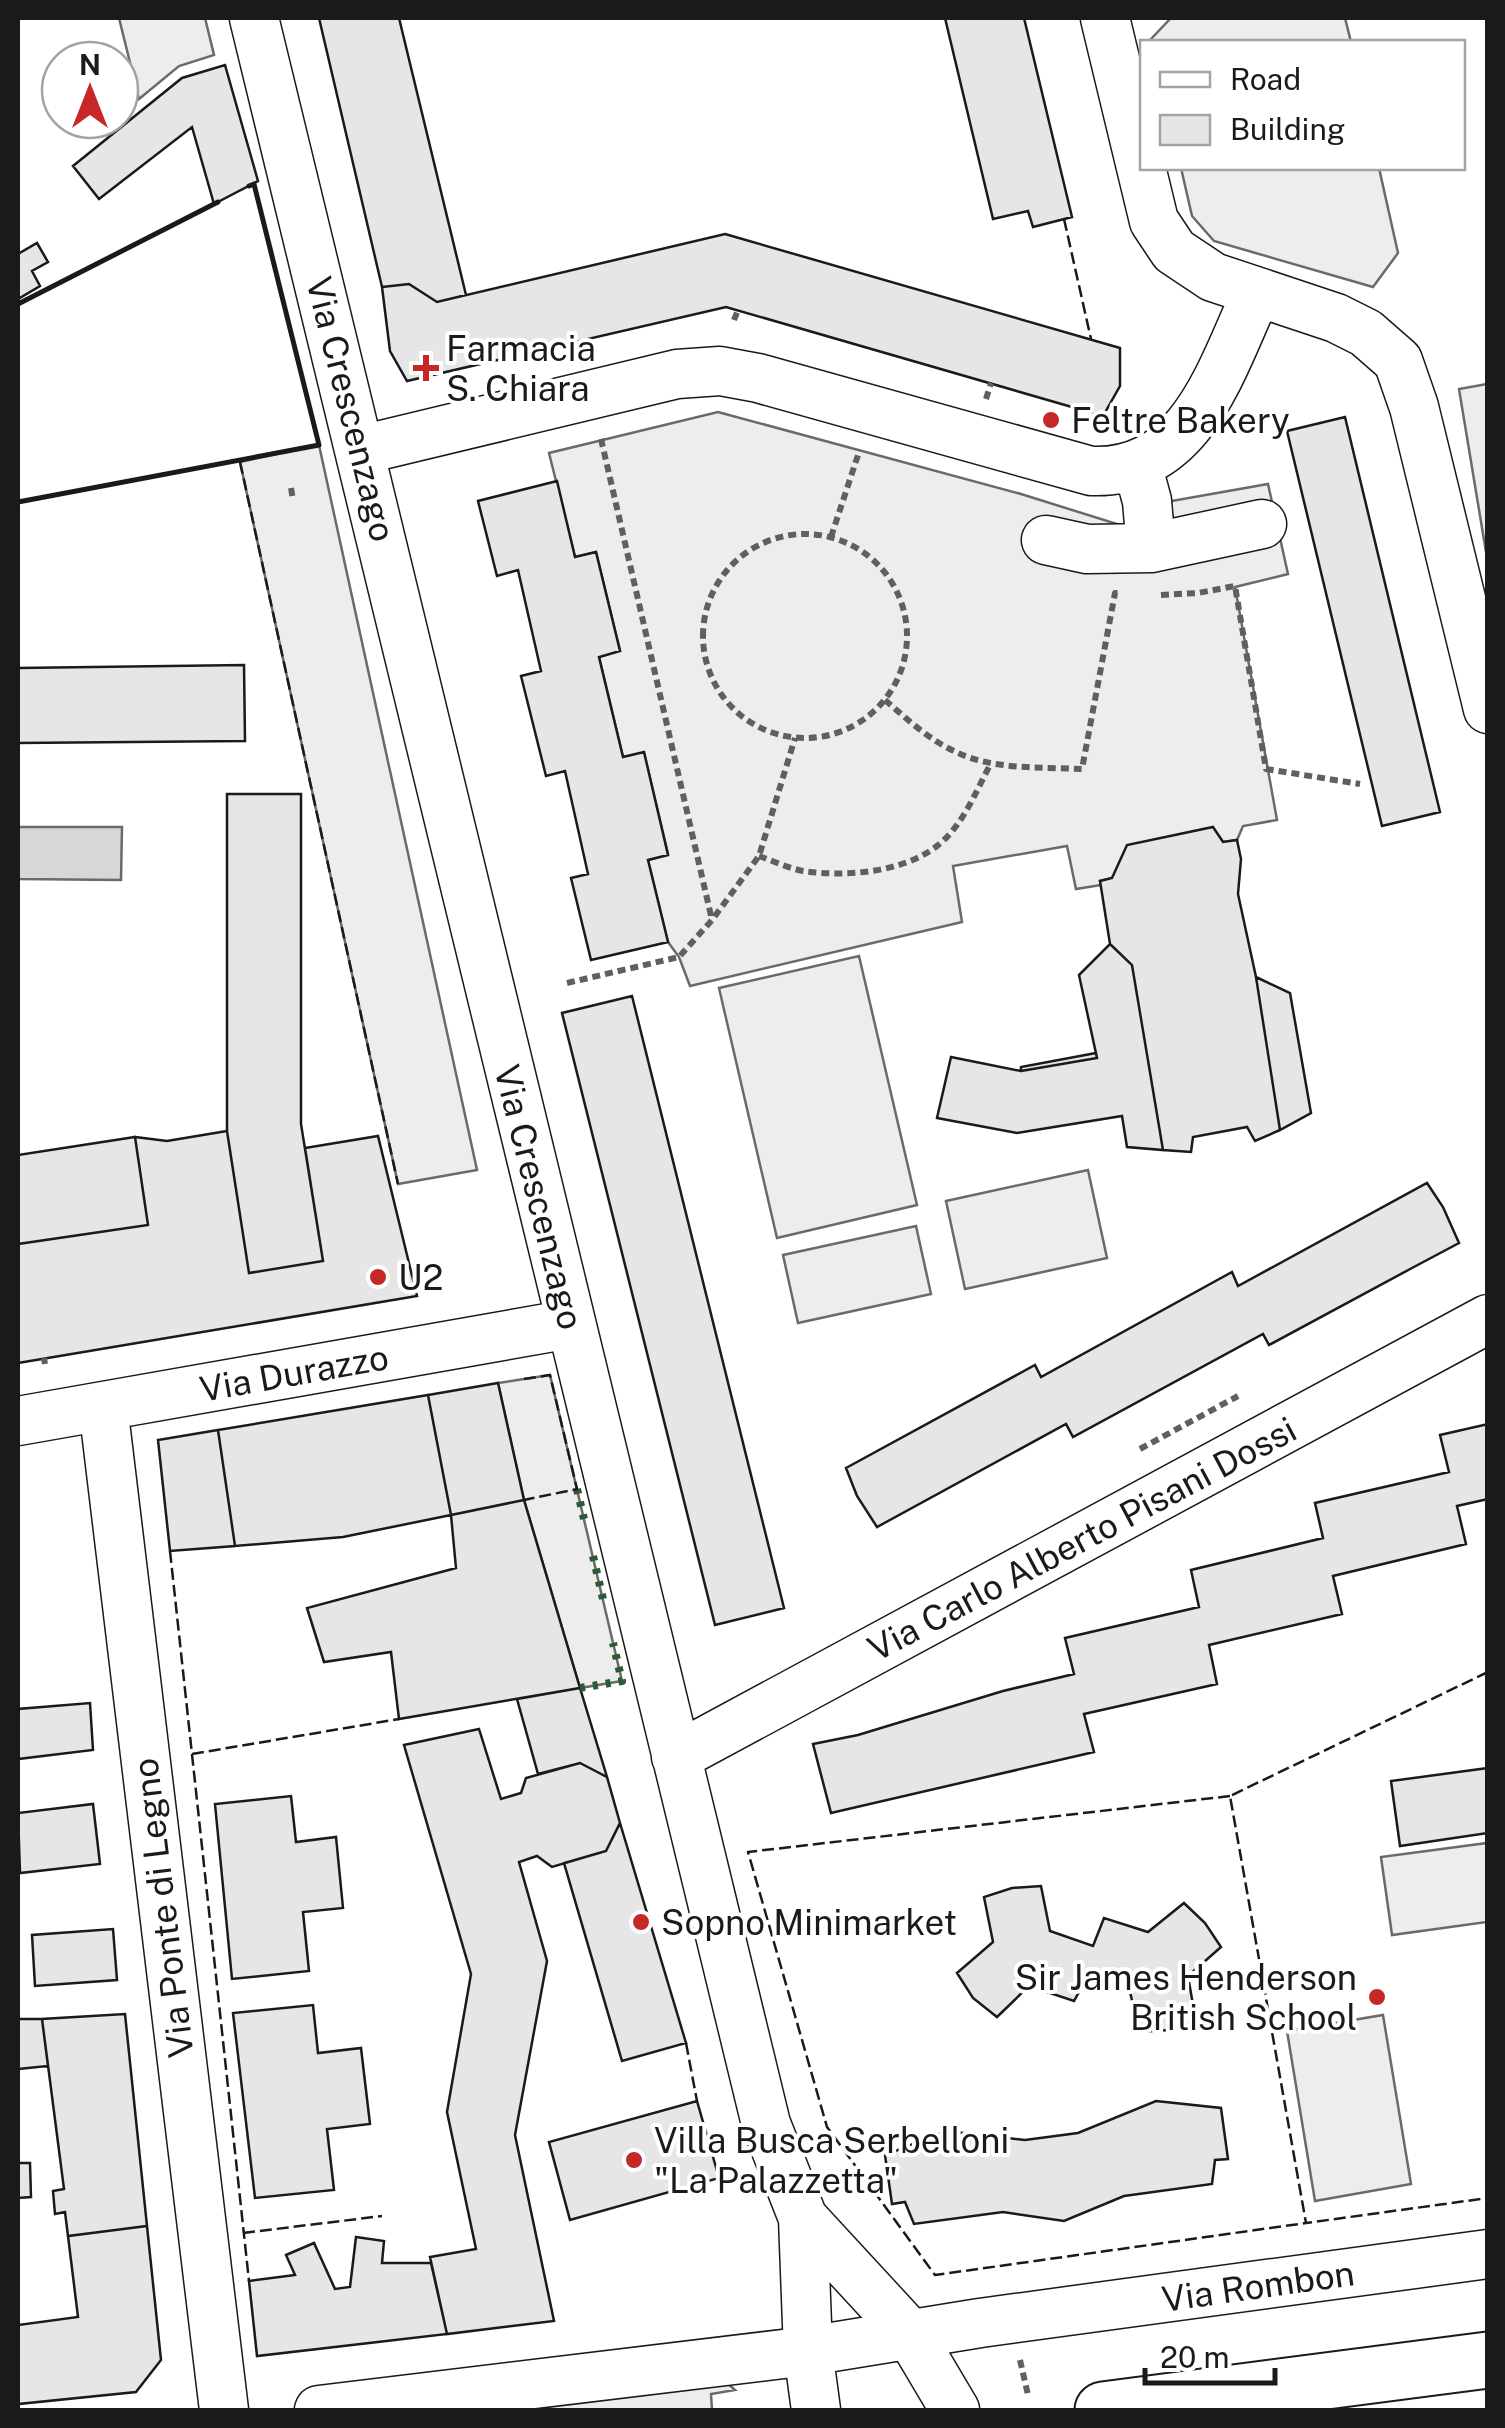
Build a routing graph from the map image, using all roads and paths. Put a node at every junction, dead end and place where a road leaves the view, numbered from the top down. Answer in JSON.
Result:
{"nodes":[{"id":1,"x":254,"y":18,"type":"edge"},
{"id":2,"x":1105,"y":18,"type":"edge"},
{"id":3,"x":1140,"y":163,"type":"edge"},
{"id":4,"x":1142,"y":170,"type":"edge"},
{"id":5,"x":1257,"y":292,"type":"junction"},
{"id":6,"x":738,"y":310,"type":"dead end"},
{"id":7,"x":734,"y":320,"type":"dead end"},
{"id":8,"x":598,"y":424,"type":"dead end"},
{"id":9,"x":863,"y":440,"type":"dead end"},
{"id":10,"x":361,"y":450,"type":"junction"},
{"id":11,"x":1136,"y":464,"type":"junction"},
{"id":12,"x":291,"y":488,"type":"dead end"},
{"id":13,"x":294,"y":500,"type":"dead end"},
{"id":14,"x":1262,"y":524,"type":"dead end"},
{"id":15,"x":832,"y":536,"type":"junction"},
{"id":16,"x":1046,"y":540,"type":"dead end"},
{"id":17,"x":1151,"y":548,"type":"junction"},
{"id":18,"x":1128,"y":594,"type":"dead end"},
{"id":19,"x":1156,"y":596,"type":"dead end"},
{"id":20,"x":1477,"y":621,"type":"edge"},
{"id":21,"x":884,"y":700,"type":"junction"},
{"id":22,"x":1488,"y":708,"type":"edge"},
{"id":23,"x":794,"y":738,"type":"junction"},
{"id":24,"x":991,"y":763,"type":"junction"},
{"id":25,"x":1360,"y":784,"type":"dead end"},
{"id":26,"x":759,"y":856,"type":"junction"},
{"id":27,"x":712,"y":920,"type":"junction"},
{"id":28,"x":567,"y":982,"type":"dead end"},
{"id":29,"x":1488,"y":1319,"type":"edge"},
{"id":30,"x":570,"y":1324,"type":"junction"},
{"id":31,"x":1238,"y":1396,"type":"dead end"},
{"id":32,"x":102,"y":1406,"type":"junction"},
{"id":33,"x":18,"y":1421,"type":"edge"},
{"id":34,"x":1140,"y":1450,"type":"dead end"},
{"id":35,"x":676,"y":1758,"type":"junction"},
{"id":36,"x":803,"y":2218,"type":"junction"},
{"id":37,"x":1488,"y":2254,"type":"edge"},
{"id":38,"x":910,"y":2334,"type":"junction"},
{"id":39,"x":808,"y":2352,"type":"junction"},
{"id":40,"x":1020,"y":2357,"type":"dead end"},
{"id":41,"x":1488,"y":2360,"type":"edge"},
{"id":42,"x":1028,"y":2395,"type":"dead end"},
{"id":43,"x":224,"y":2410,"type":"edge"},
{"id":44,"x":319,"y":2410,"type":"edge"},
{"id":45,"x":816,"y":2410,"type":"edge"},
{"id":46,"x":955,"y":2410,"type":"edge"},
{"id":47,"x":1103,"y":2410,"type":"edge"}],
"edges":[{"from":1,"to":10,"type":"street","name":"Via Crescenzago"},
{"from":2,"to":3,"type":"street"},
{"from":4,"to":5,"type":"street"},
{"from":5,"to":11,"type":"street"},
{"from":5,"to":20,"type":"street"},
{"from":6,"to":7,"type":"path"},
{"from":8,"to":27,"type":"path"},
{"from":9,"to":15,"type":"path"},
{"from":10,"to":11,"type":"street"},
{"from":10,"to":30,"type":"street","name":"Via Crescenzago"},
{"from":11,"to":17,"type":"street"},
{"from":12,"to":13,"type":"path"},
{"from":14,"to":17,"type":"street"},
{"from":15,"to":21,"type":"path"},
{"from":15,"to":23,"type":"path"},
{"from":16,"to":17,"type":"street"},
{"from":18,"to":24,"type":"path"},
{"from":19,"to":25,"type":"path"},
{"from":20,"to":22,"type":"street"},
{"from":21,"to":23,"type":"path"},
{"from":21,"to":24,"type":"path"},
{"from":23,"to":26,"type":"path"},
{"from":24,"to":26,"type":"path"},
{"from":26,"to":27,"type":"path"},
{"from":27,"to":28,"type":"path"},
{"from":29,"to":35,"type":"street","name":"Via Carlo Alberto Pisani Dossi"},
{"from":30,"to":32,"type":"street","name":"Via Durazzo"},
{"from":30,"to":35,"type":"street","name":"Via Crescenzago"},
{"from":31,"to":34,"type":"path"},
{"from":32,"to":33,"type":"street","name":"Via Durazzo"},
{"from":32,"to":43,"type":"street","name":"Via Ponte di Legno"},
{"from":35,"to":36,"type":"street","name":"Via Crescenzago"},
{"from":36,"to":38,"type":"street","name":"Via Crescenzago"},
{"from":36,"to":39,"type":"street"},
{"from":37,"to":38,"type":"street","name":"Via Rombon"},
{"from":38,"to":39,"type":"street","name":"Via Rombon"},
{"from":38,"to":46,"type":"street"},
{"from":39,"to":44,"type":"street","name":"Via Rombon"},
{"from":39,"to":45,"type":"street"},
{"from":40,"to":42,"type":"path"},
{"from":41,"to":47,"type":"main road"}]}
